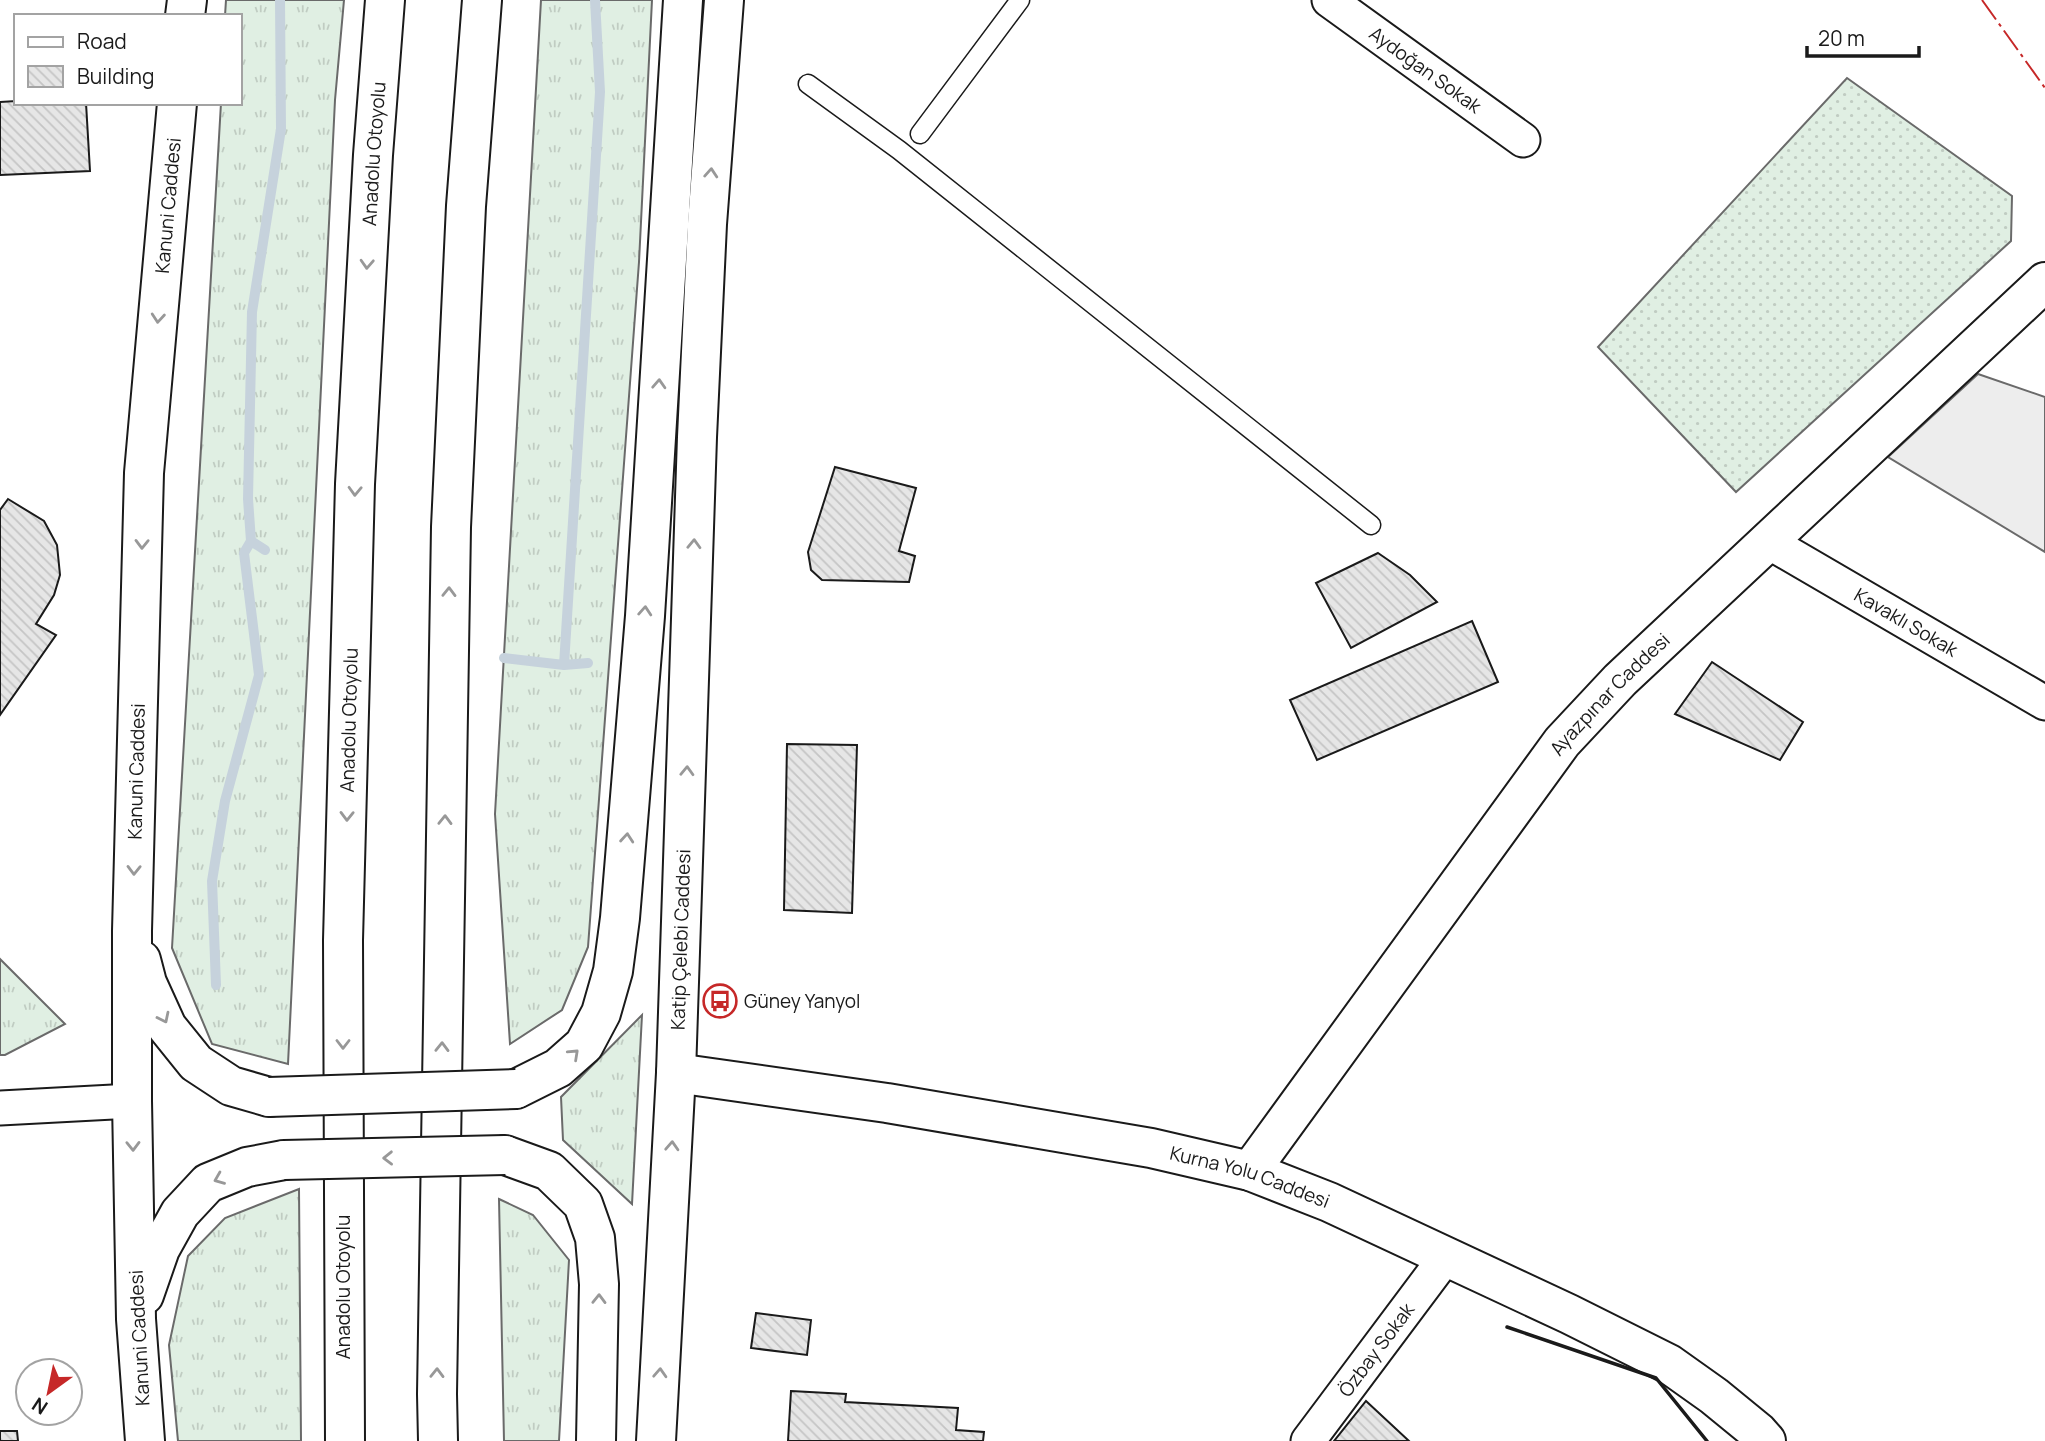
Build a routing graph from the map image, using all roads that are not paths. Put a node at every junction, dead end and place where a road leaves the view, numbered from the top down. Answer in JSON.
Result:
{"nodes":[{"id":1,"x":385,"y":0,"type":"edge"},
{"id":2,"x":482,"y":0,"type":"edge"},
{"id":3,"x":683,"y":0,"type":"edge"},
{"id":4,"x":724,"y":0,"type":"edge"},
{"id":5,"x":1020,"y":0,"type":"edge"},
{"id":6,"x":1329,"y":0,"type":"edge"},
{"id":7,"x":678,"y":69,"type":"junction"},
{"id":8,"x":808,"y":84,"type":"dead end"},
{"id":9,"x":177,"y":105,"type":"edge"},
{"id":10,"x":920,"y":134,"type":"dead end"},
{"id":11,"x":1523,"y":140,"type":"dead end"},
{"id":12,"x":2045,"y":282,"type":"edge"},
{"id":13,"x":698,"y":437,"type":"junction"},
{"id":14,"x":1371,"y":524,"type":"dead end"},
{"id":15,"x":1767,"y":541,"type":"junction"},
{"id":16,"x":2045,"y":703,"type":"edge"},
{"id":17,"x":132,"y":931,"type":"junction"},
{"id":18,"x":676,"y":1073,"type":"junction"},
{"id":19,"x":132,"y":1101,"type":"junction"},
{"id":20,"x":0,"y":1108,"type":"edge"},
{"id":21,"x":1250,"y":1171,"type":"junction"},
{"id":22,"x":1445,"y":1258,"type":"junction"},
{"id":23,"x":136,"y":1319,"type":"junction"},
{"id":24,"x":145,"y":1441,"type":"edge"},
{"id":25,"x":345,"y":1441,"type":"edge"},
{"id":26,"x":438,"y":1441,"type":"edge"},
{"id":27,"x":596,"y":1441,"type":"edge"},
{"id":28,"x":656,"y":1441,"type":"edge"},
{"id":29,"x":1308,"y":1441,"type":"edge"},
{"id":30,"x":1766,"y":1441,"type":"edge"}],
"edges":[{"from":1,"to":25,"type":"main road","name":"Anadolu Otoyolu","one_way":true},
{"from":26,"to":2,"type":"main road","one_way":true},
{"from":3,"to":7,"type":"main road"},
{"from":13,"to":4,"type":"main road","one_way":true},
{"from":5,"to":10,"type":"lane"},
{"from":6,"to":11,"type":"street","name":"Aydoğan Sokak"},
{"from":7,"to":13,"type":"main road"},
{"from":17,"to":7,"type":"main road","one_way":true,"bridge":true},
{"from":8,"to":14,"type":"lane"},
{"from":9,"to":17,"type":"main road","name":"Kanuni Caddesi","one_way":true},
{"from":12,"to":15,"type":"main road","name":"Ayazpınar Caddesi"},
{"from":18,"to":13,"type":"main road","name":"Katip Çelebi Caddesi","one_way":true},
{"from":15,"to":16,"type":"street","name":"Kavaklı Sokak"},
{"from":15,"to":21,"type":"main road","name":"Ayazpınar Caddesi"},
{"from":17,"to":19,"type":"main road","name":"Kanuni Caddesi"},
{"from":18,"to":21,"type":"main road","name":"Kurna Yolu Caddesi"},
{"from":28,"to":18,"type":"main road","name":"Katip Çelebi Caddesi","one_way":true},
{"from":19,"to":20,"type":"street"},
{"from":19,"to":23,"type":"main road","name":"Kanuni Caddesi","one_way":true},
{"from":21,"to":22,"type":"main road","name":"Kurna Yolu Caddesi"},
{"from":22,"to":29,"type":"street","name":"Özbay Sokak"},
{"from":22,"to":30,"type":"main road","name":"Kurna Yolu Caddesi"},
{"from":23,"to":24,"type":"main road","name":"Kanuni Caddesi"},
{"from":27,"to":23,"type":"main road","one_way":true,"bridge":true}]}
